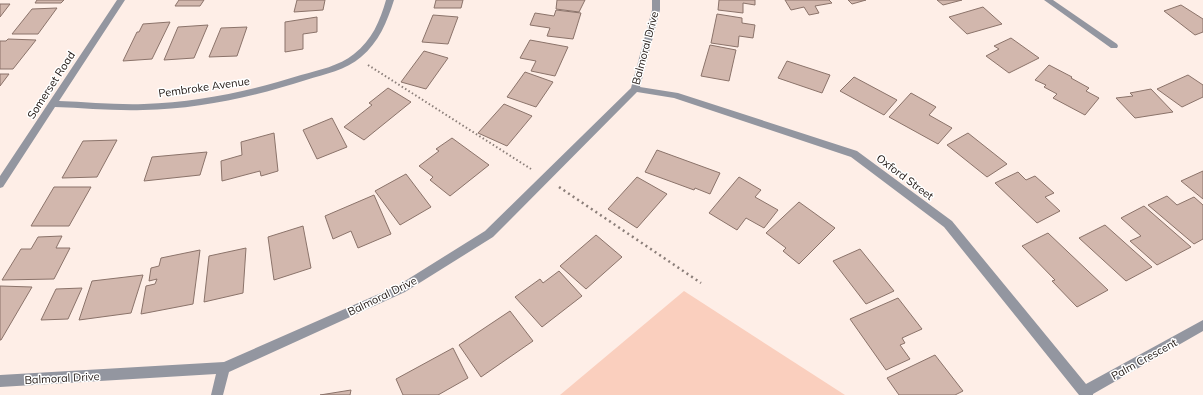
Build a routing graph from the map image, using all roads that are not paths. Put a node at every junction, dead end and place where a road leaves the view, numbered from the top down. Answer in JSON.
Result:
{"nodes":[{"id":1,"x":122,"y":0,"type":"edge"},
{"id":2,"x":390,"y":0,"type":"edge"},
{"id":3,"x":656,"y":0,"type":"edge"},
{"id":4,"x":1048,"y":0,"type":"edge"},
{"id":5,"x":1114,"y":46,"type":"dead end"},
{"id":6,"x":635,"y":88,"type":"junction"},
{"id":7,"x":54,"y":104,"type":"junction"},
{"id":8,"x":0,"y":184,"type":"edge"},
{"id":9,"x":1203,"y":325,"type":"edge"},
{"id":10,"x":224,"y":368,"type":"junction"},
{"id":11,"x":0,"y":381,"type":"edge"},
{"id":12,"x":1085,"y":394,"type":"edge"},
{"id":13,"x":217,"y":395,"type":"edge"}],
"edges":[{"from":1,"to":7,"type":"street","name":"Somerset Road"},
{"from":2,"to":7,"type":"street","name":"Pembroke Avenue"},
{"from":3,"to":6,"type":"street","name":"Balmoral Drive"},
{"from":4,"to":5,"type":"street"},
{"from":6,"to":10,"type":"street","name":"Balmoral Drive"},
{"from":6,"to":12,"type":"street","name":"Oxford Street"},
{"from":7,"to":8,"type":"street","name":"Somerset Road"},
{"from":9,"to":12,"type":"street","name":"Palm Crescent"},
{"from":10,"to":11,"type":"street","name":"Balmoral Drive"},
{"from":10,"to":13,"type":"street"}]}
